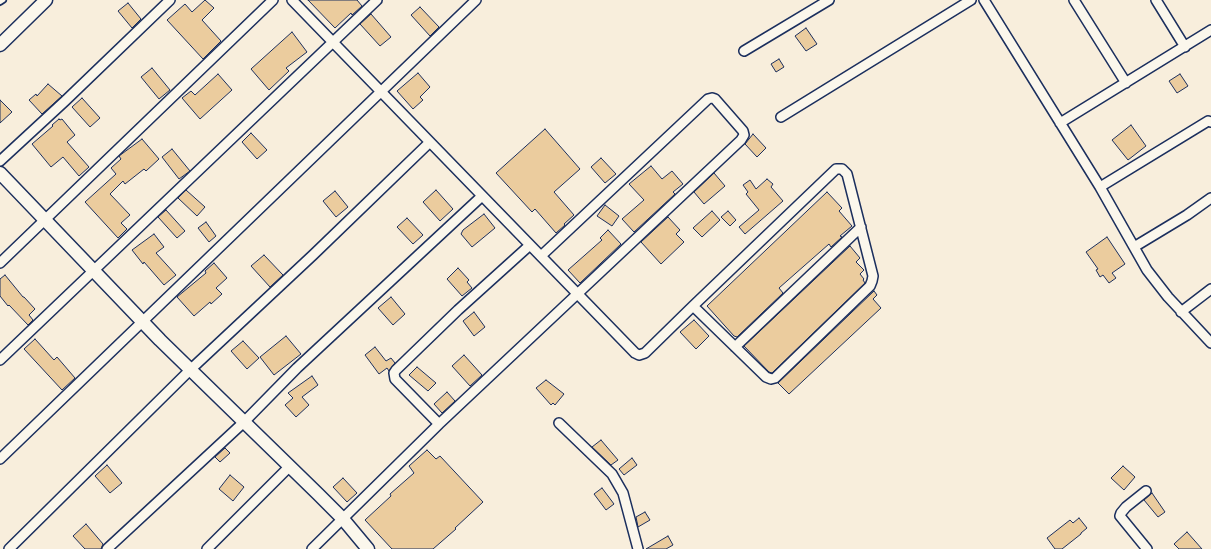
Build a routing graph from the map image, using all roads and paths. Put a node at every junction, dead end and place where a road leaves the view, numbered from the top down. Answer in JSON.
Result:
{"nodes":[{"id":1,"x":3,"y":0,"type":"edge"},
{"id":2,"x":46,"y":0,"type":"edge"},
{"id":3,"x":170,"y":0,"type":"edge"},
{"id":4,"x":273,"y":0,"type":"edge"},
{"id":5,"x":292,"y":0,"type":"edge"},
{"id":6,"x":376,"y":0,"type":"edge"},
{"id":7,"x":476,"y":0,"type":"edge"},
{"id":8,"x":829,"y":0,"type":"edge"},
{"id":9,"x":971,"y":0,"type":"edge"},
{"id":10,"x":984,"y":0,"type":"edge"},
{"id":11,"x":1074,"y":0,"type":"edge"},
{"id":12,"x":1156,"y":0,"type":"edge"},
{"id":13,"x":0,"y":2,"type":"edge"},
{"id":14,"x":1211,"y":30,"type":"edge"},
{"id":15,"x":333,"y":42,"type":"junction"},
{"id":16,"x":0,"y":45,"type":"edge"},
{"id":17,"x":1185,"y":47,"type":"junction"},
{"id":18,"x":744,"y":51,"type":"dead end"},
{"id":19,"x":1126,"y":83,"type":"junction"},
{"id":20,"x":381,"y":92,"type":"junction"},
{"id":21,"x":781,"y":117,"type":"dead end"},
{"id":22,"x":1211,"y":122,"type":"edge"},
{"id":23,"x":1060,"y":123,"type":"junction"},
{"id":24,"x":430,"y":142,"type":"junction"},
{"id":25,"x":0,"y":161,"type":"edge"},
{"id":26,"x":1,"y":176,"type":"edge"},
{"id":27,"x":1100,"y":187,"type":"junction"},
{"id":28,"x":482,"y":196,"type":"junction"},
{"id":29,"x":1211,"y":198,"type":"edge"},
{"id":30,"x":45,"y":220,"type":"junction"},
{"id":31,"x":861,"y":227,"type":"junction"},
{"id":32,"x":530,"y":245,"type":"junction"},
{"id":33,"x":1134,"y":247,"type":"junction"},
{"id":34,"x":541,"y":256,"type":"junction"},
{"id":35,"x":0,"y":264,"type":"edge"},
{"id":36,"x":93,"y":270,"type":"junction"},
{"id":37,"x":1211,"y":289,"type":"edge"},
{"id":38,"x":577,"y":294,"type":"junction"},
{"id":39,"x":693,"y":306,"type":"junction"},
{"id":40,"x":1181,"y":312,"type":"junction"},
{"id":41,"x":142,"y":322,"type":"junction"},
{"id":42,"x":1211,"y":343,"type":"edge"},
{"id":43,"x":735,"y":347,"type":"junction"},
{"id":44,"x":0,"y":360,"type":"edge"},
{"id":45,"x":190,"y":370,"type":"junction"},
{"id":46,"x":244,"y":422,"type":"junction"},
{"id":47,"x":559,"y":423,"type":"dead end"},
{"id":48,"x":439,"y":424,"type":"junction"},
{"id":49,"x":0,"y":459,"type":"edge"},
{"id":50,"x":290,"y":466,"type":"junction"},
{"id":51,"x":1146,"y":491,"type":"dead end"},
{"id":52,"x":343,"y":519,"type":"junction"},
{"id":53,"x":9,"y":549,"type":"edge"},
{"id":54,"x":107,"y":549,"type":"edge"},
{"id":55,"x":207,"y":549,"type":"edge"},
{"id":56,"x":312,"y":549,"type":"edge"},
{"id":57,"x":368,"y":549,"type":"edge"},
{"id":58,"x":638,"y":549,"type":"edge"},
{"id":59,"x":1147,"y":549,"type":"edge"}],
"edges":[{"from":1,"to":13,"type":"lane"},
{"from":2,"to":16,"type":"street"},
{"from":3,"to":25,"type":"street"},
{"from":4,"to":30,"type":"street"},
{"from":5,"to":15,"type":"street"},
{"from":6,"to":15,"type":"street"},
{"from":7,"to":20,"type":"street"},
{"from":8,"to":18,"type":"street"},
{"from":9,"to":21,"type":"street"},
{"from":10,"to":23,"type":"street"},
{"from":11,"to":19,"type":"street"},
{"from":12,"to":17,"type":"street"},
{"from":14,"to":17,"type":"street"},
{"from":15,"to":20,"type":"street"},
{"from":15,"to":36,"type":"street"},
{"from":17,"to":19,"type":"street"},
{"from":19,"to":23,"type":"street"},
{"from":20,"to":24,"type":"street"},
{"from":20,"to":41,"type":"street"},
{"from":22,"to":27,"type":"street"},
{"from":23,"to":27,"type":"street"},
{"from":24,"to":28,"type":"street"},
{"from":24,"to":45,"type":"street"},
{"from":26,"to":30,"type":"street"},
{"from":27,"to":33,"type":"street"},
{"from":28,"to":32,"type":"street"},
{"from":28,"to":46,"type":"street"},
{"from":29,"to":33,"type":"street"},
{"from":30,"to":35,"type":"street"},
{"from":30,"to":36,"type":"street"},
{"from":31,"to":39,"type":"street"},
{"from":31,"to":43,"type":"street"},
{"from":31,"to":43,"type":"street"},
{"from":32,"to":34,"type":"street"},
{"from":32,"to":48,"type":"street"},
{"from":33,"to":40,"type":"street"},
{"from":34,"to":38,"type":"street"},
{"from":34,"to":38,"type":"street"},
{"from":36,"to":41,"type":"street"},
{"from":36,"to":44,"type":"street"},
{"from":37,"to":40,"type":"street"},
{"from":38,"to":39,"type":"street"},
{"from":38,"to":48,"type":"street"},
{"from":39,"to":43,"type":"street"},
{"from":40,"to":42,"type":"street"},
{"from":41,"to":45,"type":"street"},
{"from":41,"to":49,"type":"street"},
{"from":45,"to":46,"type":"street"},
{"from":45,"to":53,"type":"street"},
{"from":46,"to":50,"type":"street"},
{"from":46,"to":54,"type":"street"},
{"from":47,"to":58,"type":"street"},
{"from":48,"to":52,"type":"street"},
{"from":50,"to":52,"type":"street"},
{"from":50,"to":55,"type":"street"},
{"from":51,"to":59,"type":"street"},
{"from":52,"to":56,"type":"street"},
{"from":52,"to":57,"type":"street"}]}
